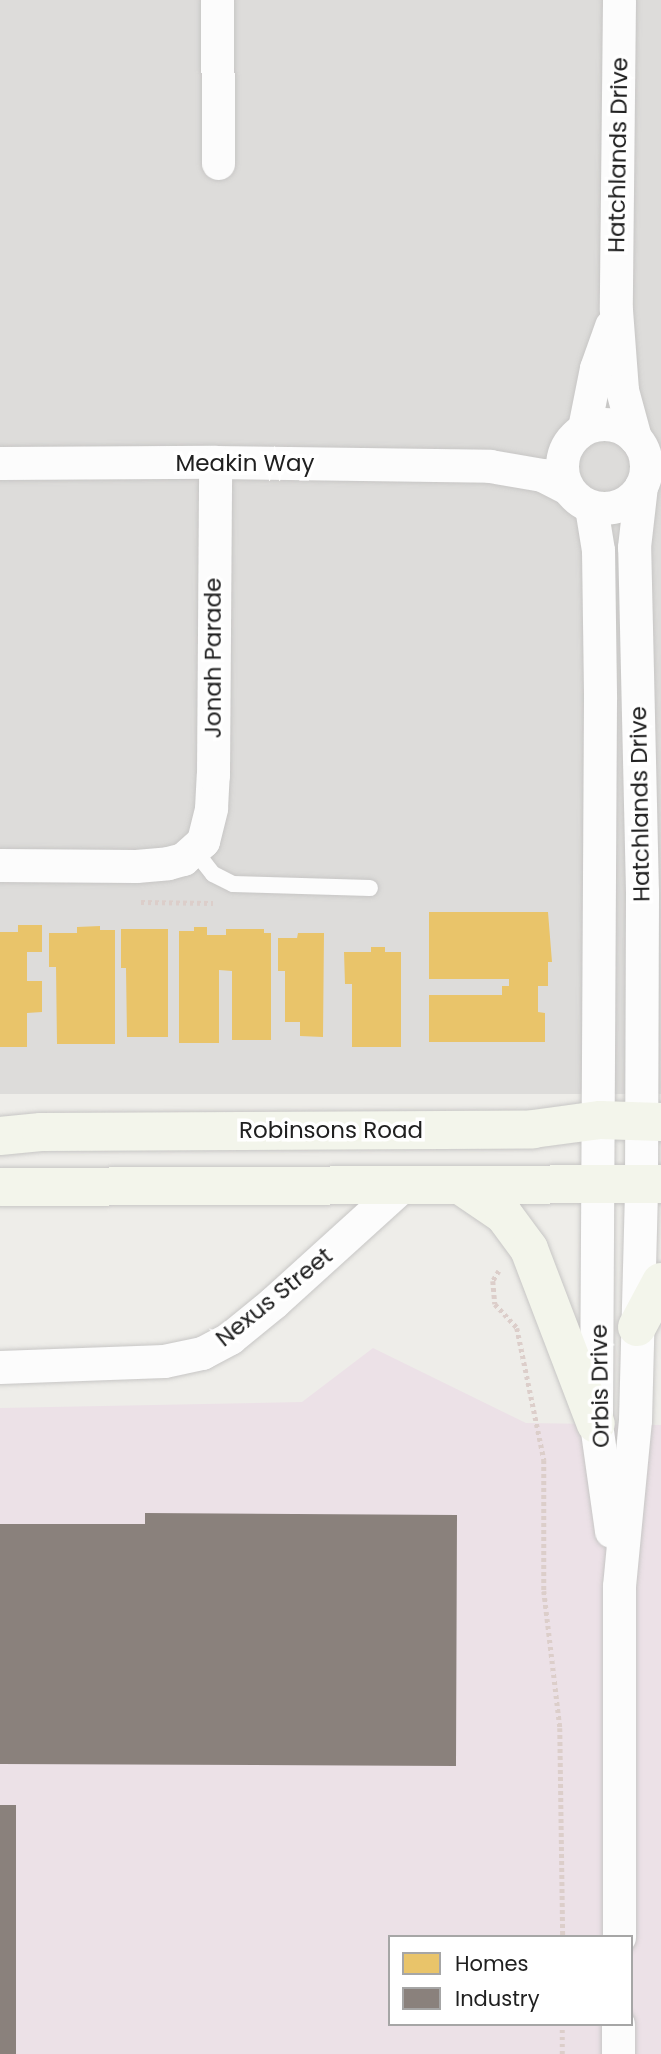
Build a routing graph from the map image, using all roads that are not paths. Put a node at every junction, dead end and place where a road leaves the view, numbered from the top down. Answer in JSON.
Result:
{"nodes":[{"id":1,"x":217,"y":0,"type":"edge"},
{"id":2,"x":619,"y":0,"type":"edge"},
{"id":3,"x":218,"y":163,"type":"dead end"},
{"id":4,"x":616,"y":310,"type":"junction"},
{"id":5,"x":577,"y":434,"type":"junction"},
{"id":6,"x":635,"y":438,"type":"junction"},
{"id":7,"x":215,"y":462,"type":"junction"},
{"id":8,"x":0,"y":463,"type":"edge"},
{"id":9,"x":490,"y":466,"type":"junction"},
{"id":10,"x":641,"y":486,"type":"junction"},
{"id":11,"x":579,"y":497,"type":"junction"},
{"id":12,"x":600,"y":698,"type":"junction"},
{"id":13,"x":649,"y":698,"type":"edge"},
{"id":14,"x":195,"y":851,"type":"junction"},
{"id":15,"x":0,"y":865,"type":"edge"},
{"id":16,"x":370,"y":888,"type":"dead end"},
{"id":17,"x":600,"y":1120,"type":"junction"},
{"id":18,"x":650,"y":1122,"type":"edge"},
{"id":19,"x":0,"y":1136,"type":"edge"},
{"id":20,"x":600,"y":1184,"type":"junction"},
{"id":21,"x":651,"y":1184,"type":"edge"},
{"id":22,"x":460,"y":1185,"type":"junction"},
{"id":23,"x":402,"y":1186,"type":"junction"},
{"id":24,"x":0,"y":1187,"type":"edge"},
{"id":25,"x":661,"y":1282,"type":"edge"},
{"id":26,"x":637,"y":1327,"type":"junction"},
{"id":27,"x":0,"y":1367,"type":"edge"},
{"id":28,"x":597,"y":1424,"type":"junction"},
{"id":29,"x":619,"y":1586,"type":"junction"},
{"id":30,"x":619,"y":1935,"type":"edge"},
{"id":31,"x":618,"y":2026,"type":"edge"},
{"id":32,"x":618,"y":2054,"type":"edge"}],
"edges":[{"from":1,"to":3,"type":"street"},
{"from":2,"to":4,"type":"street","name":"Hatchlands Drive"},
{"from":4,"to":5,"type":"street","name":"Hatchlands Drive"},
{"from":4,"to":6,"type":"street","name":"Hatchlands Drive"},
{"from":5,"to":6,"type":"street"},
{"from":5,"to":9,"type":"street","name":"Meakin Way"},
{"from":5,"to":11,"type":"street"},
{"from":6,"to":10,"type":"street"},
{"from":7,"to":8,"type":"street","name":"Meakin Way"},
{"from":7,"to":9,"type":"street","name":"Meakin Way"},
{"from":7,"to":14,"type":"street","name":"Jonah Parade"},
{"from":9,"to":11,"type":"street","name":"Meakin Way"},
{"from":10,"to":11,"type":"street"},
{"from":10,"to":13,"type":"street","name":"Hatchlands Drive"},
{"from":11,"to":12,"type":"street","name":"Hatchlands Drive"},
{"from":12,"to":13,"type":"street"},
{"from":12,"to":17,"type":"street","name":"Hatchlands Drive"},
{"from":13,"to":18,"type":"street","name":"Hatchlands Drive"},
{"from":14,"to":15,"type":"street"},
{"from":14,"to":16,"type":"lane"},
{"from":17,"to":18,"type":"main road","name":"Robinsons Road"},
{"from":17,"to":19,"type":"main road","name":"Robinsons Road"},
{"from":17,"to":20,"type":"street","name":"Hatchlands Drive"},
{"from":18,"to":21,"type":"street","name":"Hatchlands Drive"},
{"from":20,"to":21,"type":"main road"},
{"from":20,"to":22,"type":"main road"},
{"from":20,"to":28,"type":"street","name":"Orbis Drive"},
{"from":21,"to":26,"type":"street","name":"Orbis Drive"},
{"from":22,"to":23,"type":"main road"},
{"from":22,"to":28,"type":"main road"},
{"from":23,"to":24,"type":"main road"},
{"from":23,"to":27,"type":"street","name":"Nexus Street"},
{"from":25,"to":26,"type":"main road"},
{"from":26,"to":29,"type":"street","name":"Orbis Drive"},
{"from":28,"to":29,"type":"street","name":"Orbis Drive"},
{"from":29,"to":30,"type":"street","name":"Orbis Drive"},
{"from":31,"to":32,"type":"street"}]}
